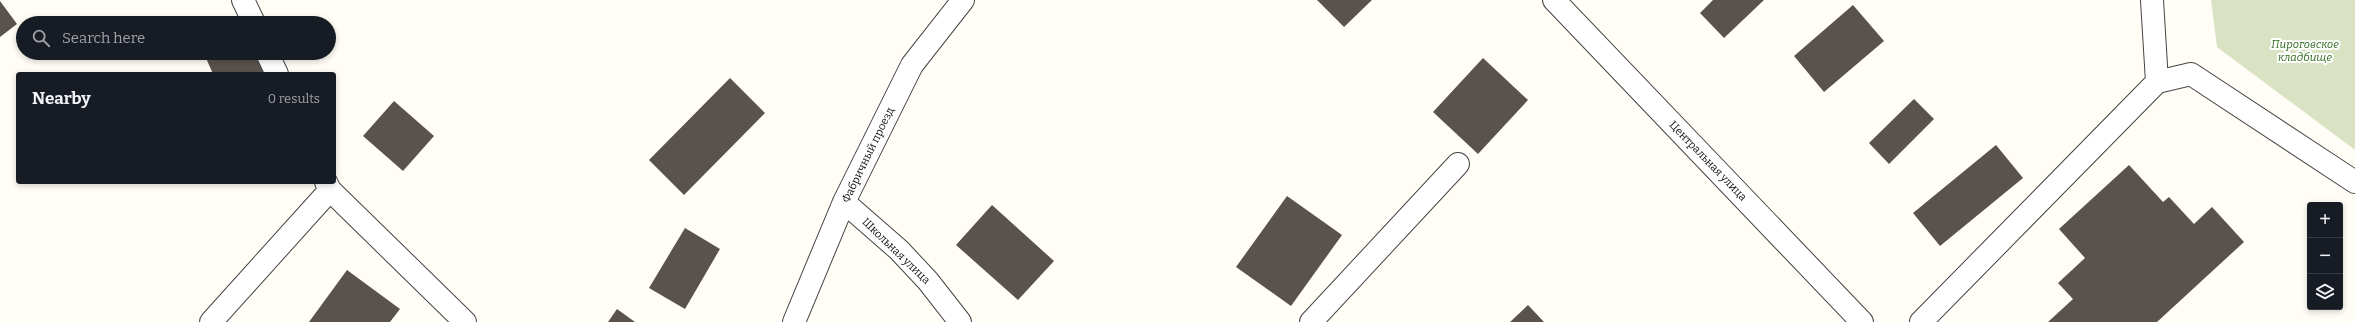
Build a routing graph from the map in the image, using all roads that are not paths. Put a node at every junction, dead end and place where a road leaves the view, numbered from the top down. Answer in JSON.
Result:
{"nodes":[{"id":1,"x":243,"y":0,"type":"edge"},
{"id":2,"x":963,"y":0,"type":"edge"},
{"id":3,"x":1554,"y":0,"type":"edge"},
{"id":4,"x":2152,"y":0,"type":"edge"},
{"id":5,"x":251,"y":16,"type":"edge"},
{"id":6,"x":270,"y":60,"type":"edge"},
{"id":7,"x":276,"y":72,"type":"edge"},
{"id":8,"x":2157,"y":82,"type":"junction"},
{"id":9,"x":1458,"y":164,"type":"dead end"},
{"id":10,"x":2355,"y":182,"type":"edge"},
{"id":11,"x":328,"y":186,"type":"edge"},
{"id":12,"x":844,"y":202,"type":"junction"},
{"id":13,"x":211,"y":322,"type":"edge"},
{"id":14,"x":465,"y":322,"type":"edge"},
{"id":15,"x":794,"y":322,"type":"edge"},
{"id":16,"x":960,"y":322,"type":"edge"},
{"id":17,"x":1310,"y":322,"type":"edge"},
{"id":18,"x":1862,"y":322,"type":"edge"},
{"id":19,"x":1920,"y":322,"type":"edge"}],
"edges":[{"from":1,"to":5,"type":"street"},
{"from":2,"to":12,"type":"street","name":"Фабричный проезд"},
{"from":3,"to":18,"type":"street","name":"Центральная улица"},
{"from":4,"to":8,"type":"street"},
{"from":6,"to":7,"type":"street"},
{"from":8,"to":10,"type":"street"},
{"from":8,"to":19,"type":"street"},
{"from":9,"to":17,"type":"street"},
{"from":11,"to":13,"type":"street"},
{"from":11,"to":14,"type":"street"},
{"from":12,"to":15,"type":"street","name":"Фабричный проезд"},
{"from":12,"to":16,"type":"street","name":"Школьная улица"}]}
